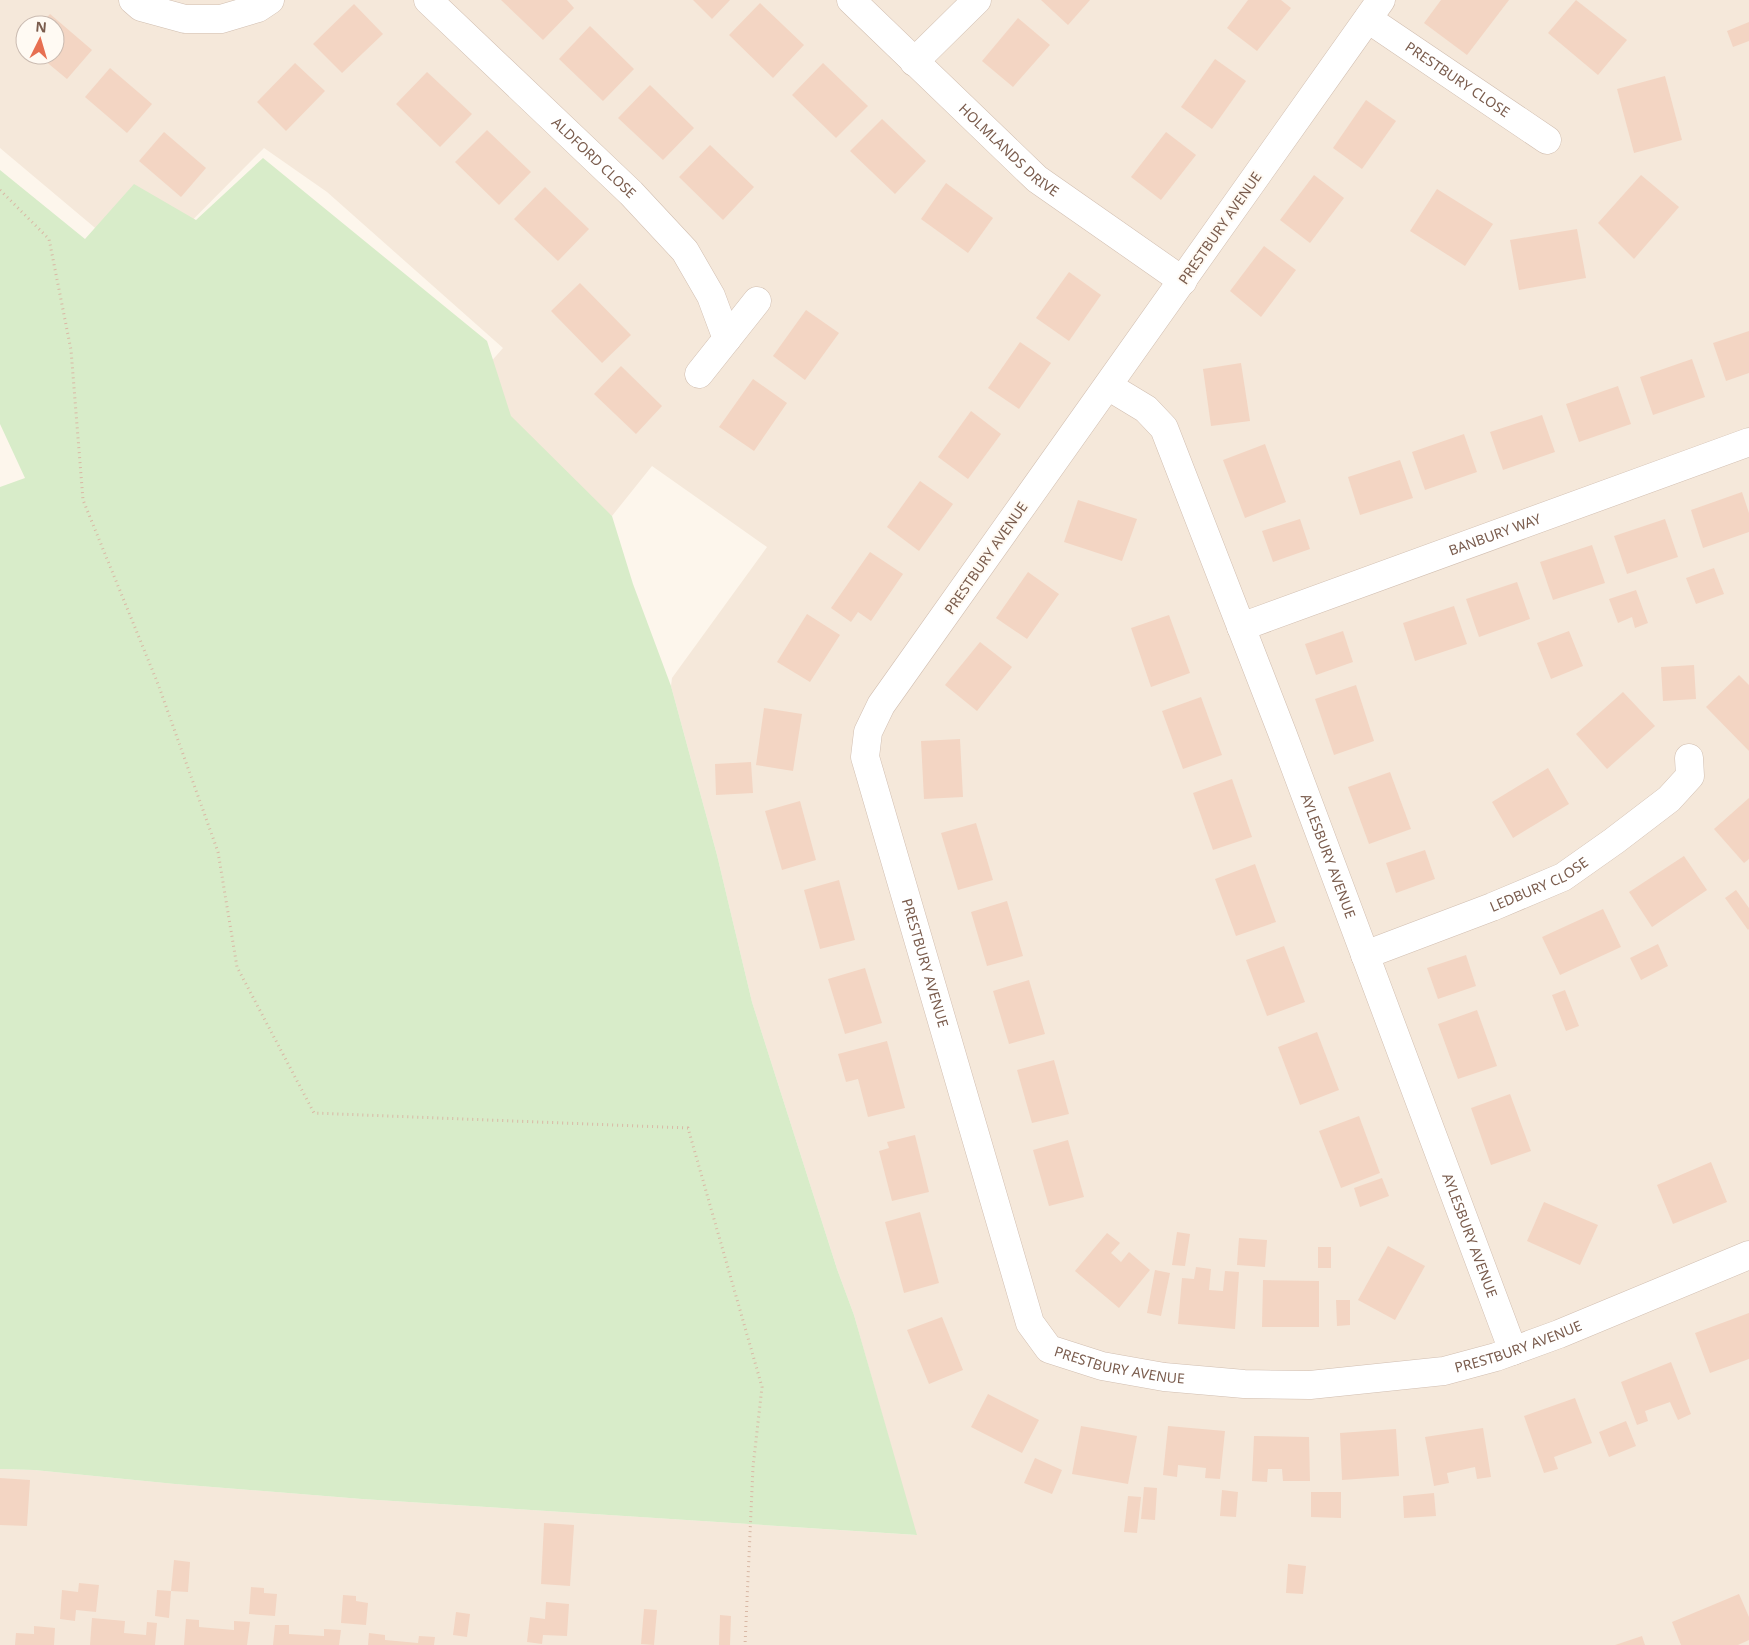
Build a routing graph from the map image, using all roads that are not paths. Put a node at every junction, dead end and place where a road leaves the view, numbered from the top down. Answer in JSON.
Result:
{"nodes":[{"id":1,"x":133,"y":0,"type":"edge"},
{"id":2,"x":270,"y":0,"type":"edge"},
{"id":3,"x":428,"y":0,"type":"edge"},
{"id":4,"x":851,"y":0,"type":"edge"},
{"id":5,"x":977,"y":0,"type":"edge"},
{"id":6,"x":1374,"y":9,"type":"edge"},
{"id":7,"x":914,"y":62,"type":"junction"},
{"id":8,"x":1547,"y":140,"type":"dead end"},
{"id":9,"x":1183,"y":281,"type":"junction"},
{"id":10,"x":756,"y":302,"type":"dead end"},
{"id":11,"x":727,"y":339,"type":"junction"},
{"id":12,"x":699,"y":374,"type":"dead end"},
{"id":13,"x":1108,"y":386,"type":"junction"},
{"id":14,"x":1749,"y":442,"type":"edge"},
{"id":15,"x":1242,"y":628,"type":"junction"},
{"id":16,"x":1695,"y":770,"type":"dead end"},
{"id":17,"x":1365,"y":955,"type":"junction"},
{"id":18,"x":1749,"y":1255,"type":"edge"},
{"id":19,"x":1513,"y":1351,"type":"junction"}],
"edges":[{"from":1,"to":2,"type":"street"},
{"from":3,"to":11,"type":"street","name":"ALDFORD CLOSE"},
{"from":4,"to":7,"type":"street","name":"HOLMLANDS DRIVE"},
{"from":5,"to":7,"type":"street"},
{"from":6,"to":8,"type":"street","name":"PRESTBURY CLOSE"},
{"from":6,"to":9,"type":"street","name":"PRESTBURY AVENUE"},
{"from":7,"to":9,"type":"street","name":"HOLMLANDS DRIVE"},
{"from":9,"to":13,"type":"street","name":"PRESTBURY AVENUE"},
{"from":10,"to":11,"type":"street"},
{"from":11,"to":12,"type":"street"},
{"from":13,"to":15,"type":"street","name":"AYLESBURY AVENUE"},
{"from":13,"to":19,"type":"street","name":"PRESTBURY AVENUE"},
{"from":14,"to":15,"type":"street","name":"BANBURY WAY"},
{"from":15,"to":17,"type":"street","name":"AYLESBURY AVENUE"},
{"from":16,"to":17,"type":"street","name":"LEDBURY CLOSE"},
{"from":17,"to":19,"type":"street","name":"AYLESBURY AVENUE"},
{"from":18,"to":19,"type":"street","name":"PRESTBURY AVENUE"}]}
